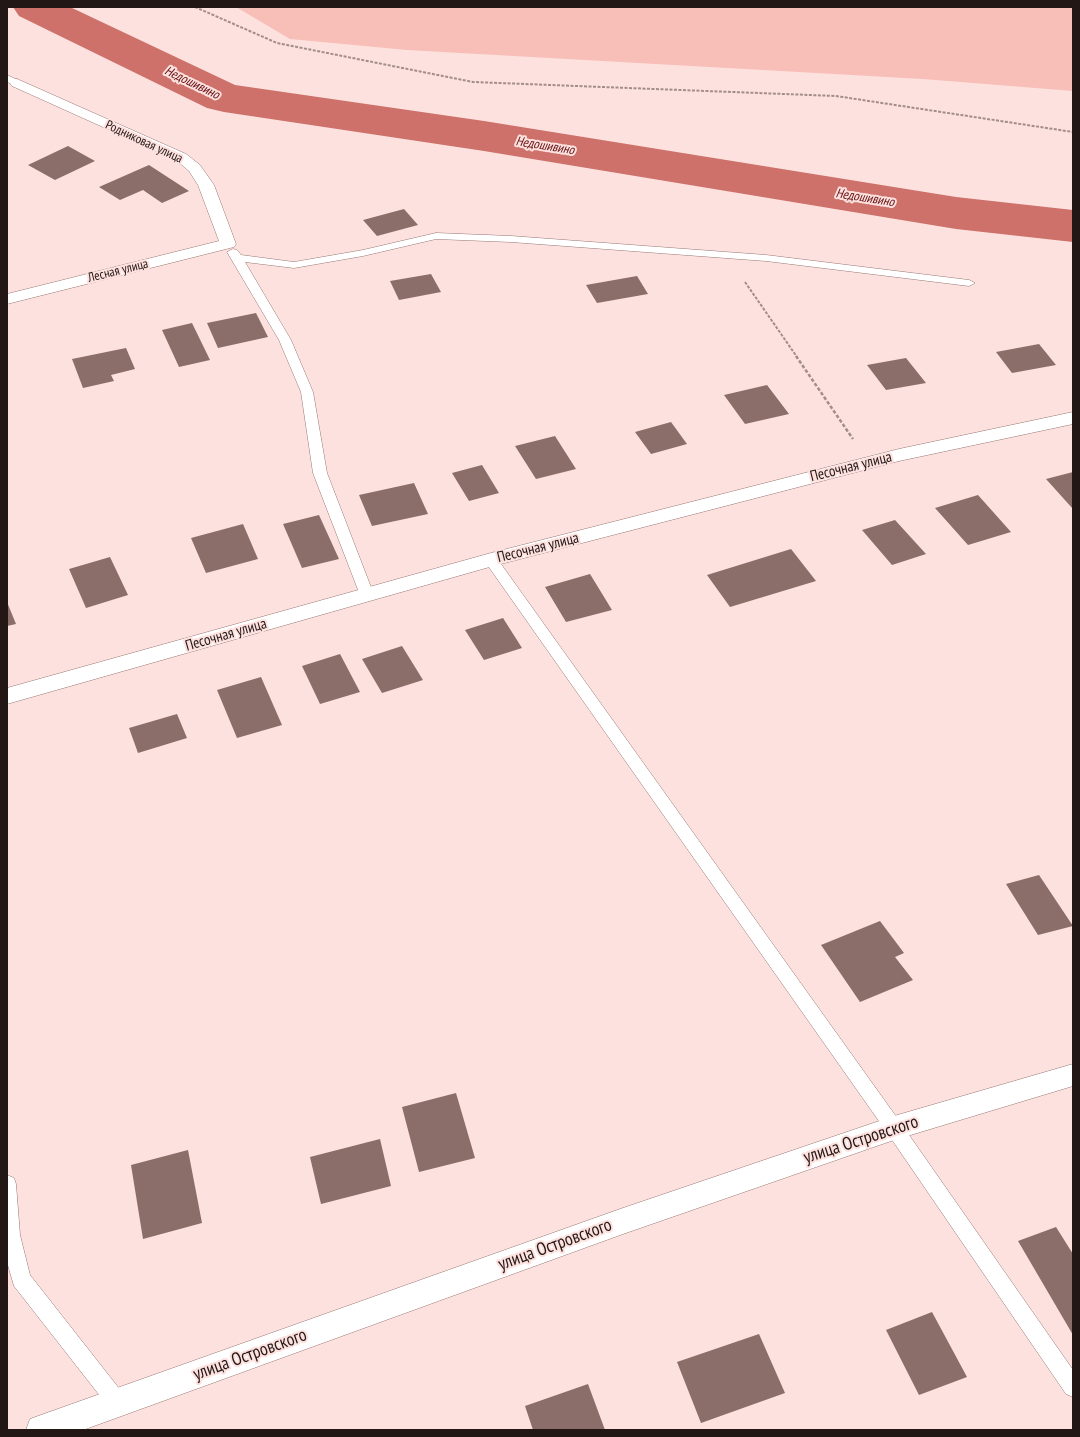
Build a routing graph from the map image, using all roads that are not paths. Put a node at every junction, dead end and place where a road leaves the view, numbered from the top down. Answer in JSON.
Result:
{"nodes":[{"id":1,"x":12,"y":81,"type":"edge"},
{"id":2,"x":232,"y":251,"type":"junction"},
{"id":3,"x":968,"y":283,"type":"dead end"},
{"id":4,"x":7,"y":299,"type":"edge"},
{"id":5,"x":1073,"y":418,"type":"edge"},
{"id":6,"x":491,"y":560,"type":"junction"},
{"id":7,"x":367,"y":595,"type":"junction"},
{"id":8,"x":7,"y":696,"type":"edge"},
{"id":9,"x":1073,"y":1075,"type":"edge"},
{"id":10,"x":894,"y":1128,"type":"junction"},
{"id":11,"x":7,"y":1184,"type":"edge"},
{"id":12,"x":1073,"y":1387,"type":"edge"},
{"id":13,"x":118,"y":1402,"type":"junction"},
{"id":14,"x":42,"y":1430,"type":"edge"}],
"edges":[{"from":1,"to":2,"type":"street","name":"Родниковая улица"},
{"from":2,"to":3,"type":"lane"},
{"from":2,"to":4,"type":"street","name":"Лесная улица"},
{"from":2,"to":7,"type":"lane"},
{"from":5,"to":6,"type":"street","name":"Песочная улица"},
{"from":6,"to":7,"type":"street","name":"Песочная улица"},
{"from":6,"to":10,"type":"lane"},
{"from":7,"to":8,"type":"street","name":"Песочная улица"},
{"from":9,"to":10,"type":"street","name":"улица Островского"},
{"from":10,"to":12,"type":"lane"},
{"from":10,"to":13,"type":"street","name":"улица Островского"},
{"from":11,"to":13,"type":"lane"},
{"from":13,"to":14,"type":"street","name":"улица Островского"}]}
